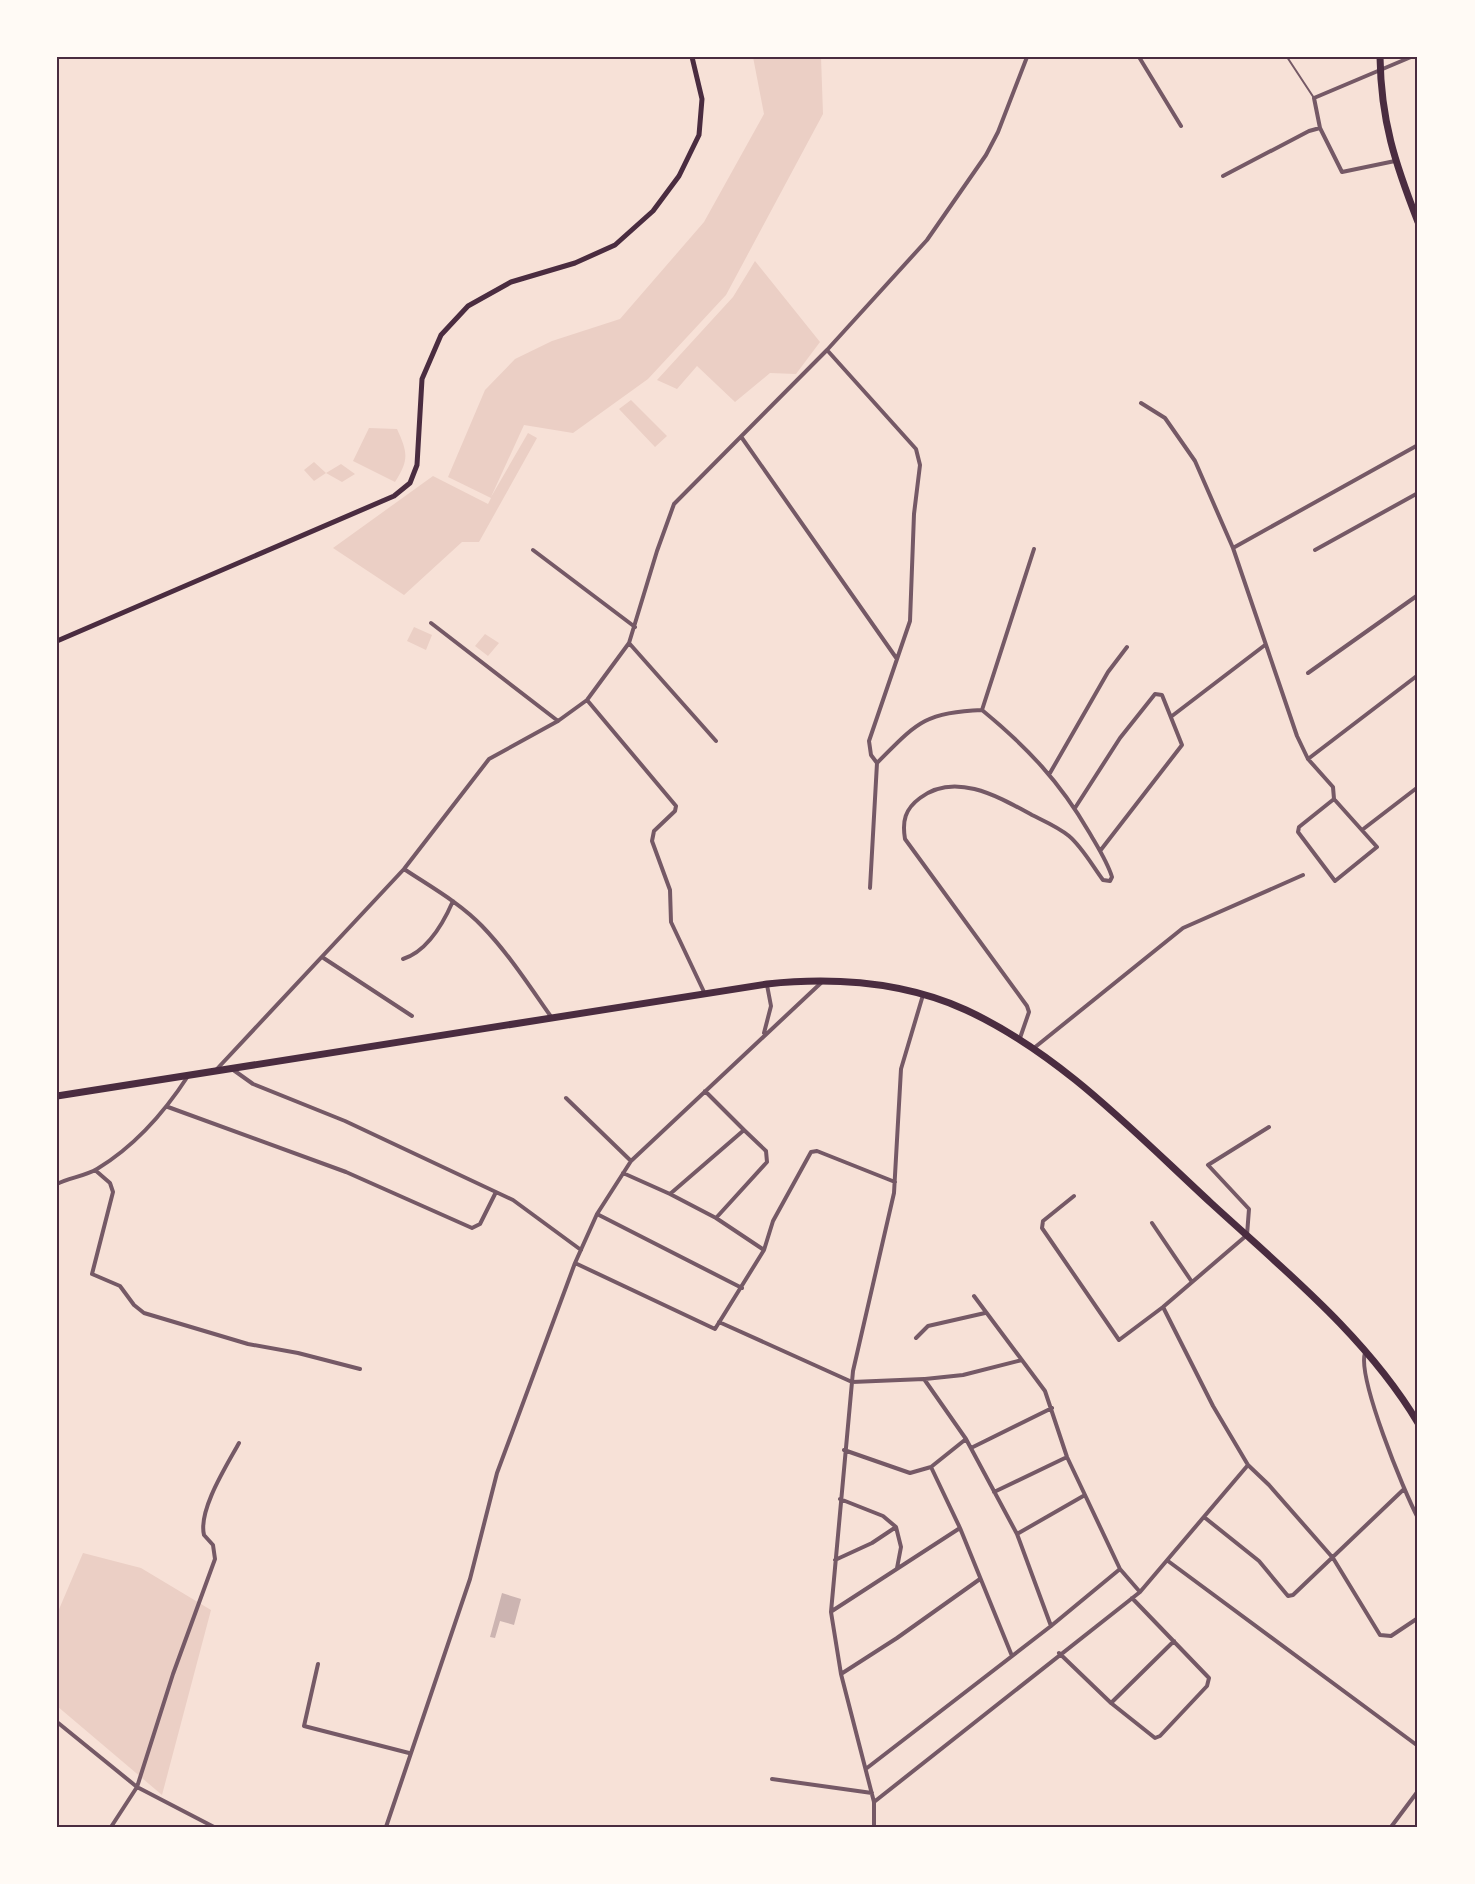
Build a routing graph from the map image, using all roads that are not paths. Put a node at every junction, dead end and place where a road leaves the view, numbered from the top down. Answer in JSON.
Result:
{"nodes":[{"id":1,"x":692,"y":57,"type":"edge"},
{"id":2,"x":1027,"y":57,"type":"edge"},
{"id":3,"x":1139,"y":57,"type":"edge"},
{"id":4,"x":1287,"y":57,"type":"edge"},
{"id":5,"x":1380,"y":57,"type":"edge"},
{"id":6,"x":1411,"y":57,"type":"edge"},
{"id":7,"x":1380,"y":69,"type":"junction"},
{"id":8,"x":1314,"y":98,"type":"junction"},
{"id":9,"x":1181,"y":126,"type":"dead end"},
{"id":10,"x":1320,"y":128,"type":"junction"},
{"id":11,"x":1395,"y":161,"type":"junction"},
{"id":12,"x":1223,"y":176,"type":"dead end"},
{"id":13,"x":1418,"y":222,"type":"edge"},
{"id":14,"x":827,"y":350,"type":"junction"},
{"id":15,"x":1141,"y":403,"type":"dead end"},
{"id":16,"x":742,"y":438,"type":"junction"},
{"id":17,"x":1418,"y":444,"type":"edge"},
{"id":18,"x":1418,"y":493,"type":"edge"},
{"id":19,"x":1233,"y":548,"type":"junction"},
{"id":20,"x":1034,"y":549,"type":"dead end"},
{"id":21,"x":533,"y":550,"type":"dead end"},
{"id":22,"x":1315,"y":550,"type":"dead end"},
{"id":23,"x":1418,"y":596,"type":"edge"},
{"id":24,"x":430,"y":623,"type":"dead end"},
{"id":25,"x":635,"y":627,"type":"junction"},
{"id":26,"x":57,"y":641,"type":"edge"},
{"id":27,"x":629,"y":643,"type":"junction"},
{"id":28,"x":1265,"y":645,"type":"junction"},
{"id":29,"x":1127,"y":647,"type":"dead end"},
{"id":30,"x":898,"y":659,"type":"junction"},
{"id":31,"x":1308,"y":673,"type":"dead end"},
{"id":32,"x":1418,"y":675,"type":"edge"},
{"id":33,"x":587,"y":700,"type":"junction"},
{"id":34,"x":982,"y":710,"type":"junction"},
{"id":35,"x":1172,"y":716,"type":"junction"},
{"id":36,"x":558,"y":721,"type":"junction"},
{"id":37,"x":716,"y":741,"type":"dead end"},
{"id":38,"x":1308,"y":759,"type":"junction"},
{"id":39,"x":877,"y":763,"type":"junction"},
{"id":40,"x":1050,"y":773,"type":"junction"},
{"id":41,"x":1418,"y":787,"type":"edge"},
{"id":42,"x":1334,"y":799,"type":"junction"},
{"id":43,"x":1075,"y":808,"type":"junction"},
{"id":44,"x":1362,"y":830,"type":"junction"},
{"id":45,"x":1100,"y":850,"type":"junction"},
{"id":46,"x":404,"y":869,"type":"junction"},
{"id":47,"x":1303,"y":875,"type":"dead end"},
{"id":48,"x":870,"y":888,"type":"dead end"},
{"id":49,"x":453,"y":901,"type":"junction"},
{"id":50,"x":321,"y":957,"type":"junction"},
{"id":51,"x":403,"y":959,"type":"dead end"},
{"id":52,"x":825,"y":980,"type":"junction"},
{"id":53,"x":767,"y":984,"type":"junction"},
{"id":54,"x":706,"y":995,"type":"junction"},
{"id":55,"x":923,"y":995,"type":"junction"},
{"id":56,"x":412,"y":1017,"type":"dead end"},
{"id":57,"x":553,"y":1019,"type":"junction"},
{"id":58,"x":764,"y":1035,"type":"junction"},
{"id":59,"x":1020,"y":1038,"type":"junction"},
{"id":60,"x":1034,"y":1048,"type":"junction"},
{"id":61,"x":232,"y":1069,"type":"junction"},
{"id":62,"x":215,"y":1071,"type":"junction"},
{"id":63,"x":189,"y":1075,"type":"junction"},
{"id":64,"x":705,"y":1091,"type":"junction"},
{"id":65,"x":57,"y":1096,"type":"edge"},
{"id":66,"x":566,"y":1098,"type":"dead end"},
{"id":67,"x":168,"y":1107,"type":"junction"},
{"id":68,"x":1269,"y":1127,"type":"dead end"},
{"id":69,"x":744,"y":1130,"type":"junction"},
{"id":70,"x":631,"y":1161,"type":"junction"},
{"id":71,"x":95,"y":1170,"type":"junction"},
{"id":72,"x":623,"y":1173,"type":"junction"},
{"id":73,"x":896,"y":1182,"type":"junction"},
{"id":74,"x":57,"y":1184,"type":"edge"},
{"id":75,"x":496,"y":1192,"type":"junction"},
{"id":76,"x":670,"y":1194,"type":"junction"},
{"id":77,"x":1074,"y":1196,"type":"dead end"},
{"id":78,"x":597,"y":1214,"type":"junction"},
{"id":79,"x":716,"y":1218,"type":"junction"},
{"id":80,"x":1152,"y":1223,"type":"dead end"},
{"id":81,"x":1247,"y":1235,"type":"junction"},
{"id":82,"x":581,"y":1250,"type":"junction"},
{"id":83,"x":764,"y":1250,"type":"junction"},
{"id":84,"x":575,"y":1263,"type":"junction"},
{"id":85,"x":1192,"y":1282,"type":"junction"},
{"id":86,"x":742,"y":1288,"type":"junction"},
{"id":87,"x":974,"y":1296,"type":"dead end"},
{"id":88,"x":1163,"y":1307,"type":"junction"},
{"id":89,"x":985,"y":1313,"type":"junction"},
{"id":90,"x":719,"y":1322,"type":"junction"},
{"id":91,"x":916,"y":1338,"type":"dead end"},
{"id":92,"x":1365,"y":1352,"type":"junction"},
{"id":93,"x":1022,"y":1359,"type":"junction"},
{"id":94,"x":360,"y":1369,"type":"dead end"},
{"id":95,"x":924,"y":1379,"type":"junction"},
{"id":96,"x":852,"y":1382,"type":"junction"},
{"id":97,"x":1052,"y":1408,"type":"junction"},
{"id":98,"x":1418,"y":1423,"type":"edge"},
{"id":99,"x":966,"y":1439,"type":"junction"},
{"id":100,"x":239,"y":1443,"type":"dead end"},
{"id":101,"x":971,"y":1448,"type":"junction"},
{"id":102,"x":844,"y":1450,"type":"junction"},
{"id":103,"x":1067,"y":1457,"type":"junction"},
{"id":104,"x":1248,"y":1465,"type":"junction"},
{"id":105,"x":931,"y":1467,"type":"junction"},
{"id":106,"x":1404,"y":1490,"type":"junction"},
{"id":107,"x":994,"y":1492,"type":"junction"},
{"id":108,"x":1085,"y":1495,"type":"junction"},
{"id":109,"x":840,"y":1499,"type":"junction"},
{"id":110,"x":1204,"y":1517,"type":"junction"},
{"id":111,"x":1418,"y":1518,"type":"edge"},
{"id":112,"x":896,"y":1527,"type":"junction"},
{"id":113,"x":960,"y":1528,"type":"junction"},
{"id":114,"x":1017,"y":1534,"type":"junction"},
{"id":115,"x":1333,"y":1558,"type":"junction"},
{"id":116,"x":836,"y":1560,"type":"junction"},
{"id":117,"x":1168,"y":1561,"type":"junction"},
{"id":118,"x":897,"y":1569,"type":"junction"},
{"id":119,"x":1120,"y":1569,"type":"junction"},
{"id":120,"x":980,"y":1578,"type":"junction"},
{"id":121,"x":1140,"y":1592,"type":"junction"},
{"id":122,"x":1132,"y":1598,"type":"junction"},
{"id":123,"x":831,"y":1612,"type":"junction"},
{"id":124,"x":1418,"y":1618,"type":"edge"},
{"id":125,"x":1051,"y":1626,"type":"junction"},
{"id":126,"x":1174,"y":1641,"type":"junction"},
{"id":127,"x":1059,"y":1653,"type":"junction"},
{"id":128,"x":1012,"y":1656,"type":"junction"},
{"id":129,"x":318,"y":1664,"type":"dead end"},
{"id":130,"x":841,"y":1674,"type":"junction"},
{"id":131,"x":1111,"y":1703,"type":"junction"},
{"id":132,"x":57,"y":1722,"type":"edge"},
{"id":133,"x":1418,"y":1746,"type":"edge"},
{"id":134,"x":409,"y":1753,"type":"junction"},
{"id":135,"x":867,"y":1768,"type":"junction"},
{"id":136,"x":772,"y":1779,"type":"dead end"},
{"id":137,"x":137,"y":1786,"type":"junction"},
{"id":138,"x":1418,"y":1791,"type":"edge"},
{"id":139,"x":872,"y":1792,"type":"junction"},
{"id":140,"x":874,"y":1802,"type":"junction"},
{"id":141,"x":111,"y":1827,"type":"edge"},
{"id":142,"x":214,"y":1827,"type":"edge"},
{"id":143,"x":386,"y":1827,"type":"edge"},
{"id":144,"x":874,"y":1827,"type":"edge"},
{"id":145,"x":1391,"y":1827,"type":"edge"}],
"edges":[{"from":1,"to":26,"type":"main road"},
{"from":2,"to":14,"type":"street"},
{"from":3,"to":9,"type":"street"},
{"from":4,"to":8,"type":"lane"},
{"from":5,"to":7,"type":"highway"},
{"from":6,"to":7,"type":"street"},
{"from":7,"to":8,"type":"street"},
{"from":7,"to":11,"type":"highway"},
{"from":8,"to":10,"type":"street"},
{"from":10,"to":11,"type":"street"},
{"from":10,"to":12,"type":"street"},
{"from":11,"to":13,"type":"highway"},
{"from":14,"to":16,"type":"street"},
{"from":14,"to":30,"type":"street"},
{"from":15,"to":19,"type":"street"},
{"from":16,"to":25,"type":"street"},
{"from":16,"to":30,"type":"street"},
{"from":17,"to":19,"type":"street"},
{"from":18,"to":22,"type":"street"},
{"from":19,"to":28,"type":"street"},
{"from":20,"to":34,"type":"street"},
{"from":21,"to":25,"type":"street"},
{"from":23,"to":31,"type":"street"},
{"from":24,"to":36,"type":"street"},
{"from":25,"to":27,"type":"street"},
{"from":27,"to":33,"type":"street"},
{"from":27,"to":37,"type":"street"},
{"from":28,"to":35,"type":"street"},
{"from":28,"to":38,"type":"street"},
{"from":29,"to":40,"type":"street"},
{"from":30,"to":39,"type":"street"},
{"from":32,"to":38,"type":"street"},
{"from":33,"to":36,"type":"street"},
{"from":33,"to":54,"type":"street"},
{"from":34,"to":39,"type":"street"},
{"from":34,"to":40,"type":"street"},
{"from":35,"to":43,"type":"street"},
{"from":35,"to":45,"type":"street"},
{"from":36,"to":46,"type":"street"},
{"from":38,"to":42,"type":"street"},
{"from":39,"to":48,"type":"street"},
{"from":40,"to":43,"type":"street"},
{"from":41,"to":44,"type":"street"},
{"from":42,"to":44,"type":"street"},
{"from":42,"to":44,"type":"street"},
{"from":43,"to":45,"type":"street"},
{"from":45,"to":59,"type":"street"},
{"from":46,"to":49,"type":"street"},
{"from":46,"to":50,"type":"street"},
{"from":47,"to":60,"type":"street"},
{"from":49,"to":51,"type":"street"},
{"from":49,"to":57,"type":"street"},
{"from":50,"to":56,"type":"street"},
{"from":50,"to":62,"type":"street"},
{"from":52,"to":53,"type":"highway"},
{"from":52,"to":55,"type":"highway"},
{"from":52,"to":58,"type":"street"},
{"from":53,"to":54,"type":"highway"},
{"from":53,"to":58,"type":"street"},
{"from":54,"to":57,"type":"highway"},
{"from":55,"to":59,"type":"highway"},
{"from":55,"to":73,"type":"street"},
{"from":57,"to":61,"type":"highway"},
{"from":58,"to":64,"type":"street"},
{"from":59,"to":60,"type":"highway"},
{"from":60,"to":81,"type":"highway"},
{"from":61,"to":62,"type":"highway"},
{"from":61,"to":75,"type":"street"},
{"from":62,"to":63,"type":"highway"},
{"from":63,"to":65,"type":"highway"},
{"from":63,"to":67,"type":"street"},
{"from":64,"to":69,"type":"street"},
{"from":64,"to":70,"type":"street"},
{"from":66,"to":70,"type":"street"},
{"from":67,"to":71,"type":"street"},
{"from":67,"to":75,"type":"street"},
{"from":68,"to":81,"type":"street"},
{"from":69,"to":76,"type":"street"},
{"from":69,"to":79,"type":"street"},
{"from":70,"to":72,"type":"street"},
{"from":71,"to":74,"type":"street"},
{"from":71,"to":94,"type":"street"},
{"from":72,"to":76,"type":"street"},
{"from":72,"to":78,"type":"street"},
{"from":73,"to":83,"type":"street"},
{"from":73,"to":96,"type":"street"},
{"from":75,"to":82,"type":"street"},
{"from":76,"to":79,"type":"street"},
{"from":77,"to":88,"type":"street"},
{"from":78,"to":82,"type":"street"},
{"from":78,"to":86,"type":"street"},
{"from":79,"to":83,"type":"street"},
{"from":80,"to":85,"type":"street"},
{"from":81,"to":85,"type":"street"},
{"from":81,"to":92,"type":"highway"},
{"from":82,"to":84,"type":"street"},
{"from":83,"to":86,"type":"street"},
{"from":84,"to":90,"type":"street"},
{"from":84,"to":134,"type":"street"},
{"from":85,"to":88,"type":"street"},
{"from":86,"to":90,"type":"street"},
{"from":87,"to":89,"type":"street"},
{"from":88,"to":104,"type":"street"},
{"from":89,"to":91,"type":"street"},
{"from":89,"to":93,"type":"street"},
{"from":90,"to":96,"type":"street"},
{"from":92,"to":98,"type":"highway"},
{"from":92,"to":106,"type":"street"},
{"from":93,"to":95,"type":"street"},
{"from":93,"to":97,"type":"street"},
{"from":95,"to":96,"type":"street"},
{"from":95,"to":99,"type":"street"},
{"from":96,"to":102,"type":"street"},
{"from":97,"to":101,"type":"street"},
{"from":97,"to":103,"type":"street"},
{"from":99,"to":101,"type":"street"},
{"from":99,"to":105,"type":"street"},
{"from":100,"to":137,"type":"street"},
{"from":101,"to":107,"type":"street"},
{"from":102,"to":105,"type":"street"},
{"from":102,"to":109,"type":"street"},
{"from":103,"to":107,"type":"street"},
{"from":103,"to":108,"type":"street"},
{"from":104,"to":110,"type":"street"},
{"from":104,"to":115,"type":"street"},
{"from":105,"to":113,"type":"street"},
{"from":106,"to":111,"type":"street"},
{"from":106,"to":115,"type":"street"},
{"from":107,"to":114,"type":"street"},
{"from":108,"to":114,"type":"street"},
{"from":108,"to":119,"type":"street"},
{"from":109,"to":112,"type":"street"},
{"from":109,"to":116,"type":"street"},
{"from":110,"to":115,"type":"street"},
{"from":110,"to":117,"type":"street"},
{"from":112,"to":116,"type":"street"},
{"from":112,"to":118,"type":"street"},
{"from":113,"to":118,"type":"street"},
{"from":113,"to":120,"type":"street"},
{"from":114,"to":125,"type":"street"},
{"from":115,"to":124,"type":"street"},
{"from":116,"to":123,"type":"street"},
{"from":117,"to":121,"type":"street"},
{"from":117,"to":133,"type":"street"},
{"from":118,"to":123,"type":"street"},
{"from":119,"to":121,"type":"street"},
{"from":119,"to":125,"type":"street"},
{"from":120,"to":128,"type":"street"},
{"from":120,"to":130,"type":"street"},
{"from":121,"to":122,"type":"street"},
{"from":122,"to":126,"type":"street"},
{"from":122,"to":127,"type":"street"},
{"from":123,"to":130,"type":"street"},
{"from":125,"to":128,"type":"street"},
{"from":126,"to":131,"type":"street"},
{"from":126,"to":131,"type":"street"},
{"from":127,"to":131,"type":"street"},
{"from":127,"to":140,"type":"street"},
{"from":128,"to":135,"type":"street"},
{"from":129,"to":134,"type":"street"},
{"from":130,"to":135,"type":"street"},
{"from":132,"to":137,"type":"street"},
{"from":134,"to":143,"type":"street"},
{"from":135,"to":139,"type":"street"},
{"from":136,"to":139,"type":"street"},
{"from":137,"to":141,"type":"street"},
{"from":137,"to":142,"type":"street"},
{"from":138,"to":145,"type":"street"},
{"from":139,"to":140,"type":"street"},
{"from":140,"to":144,"type":"street"}]}
